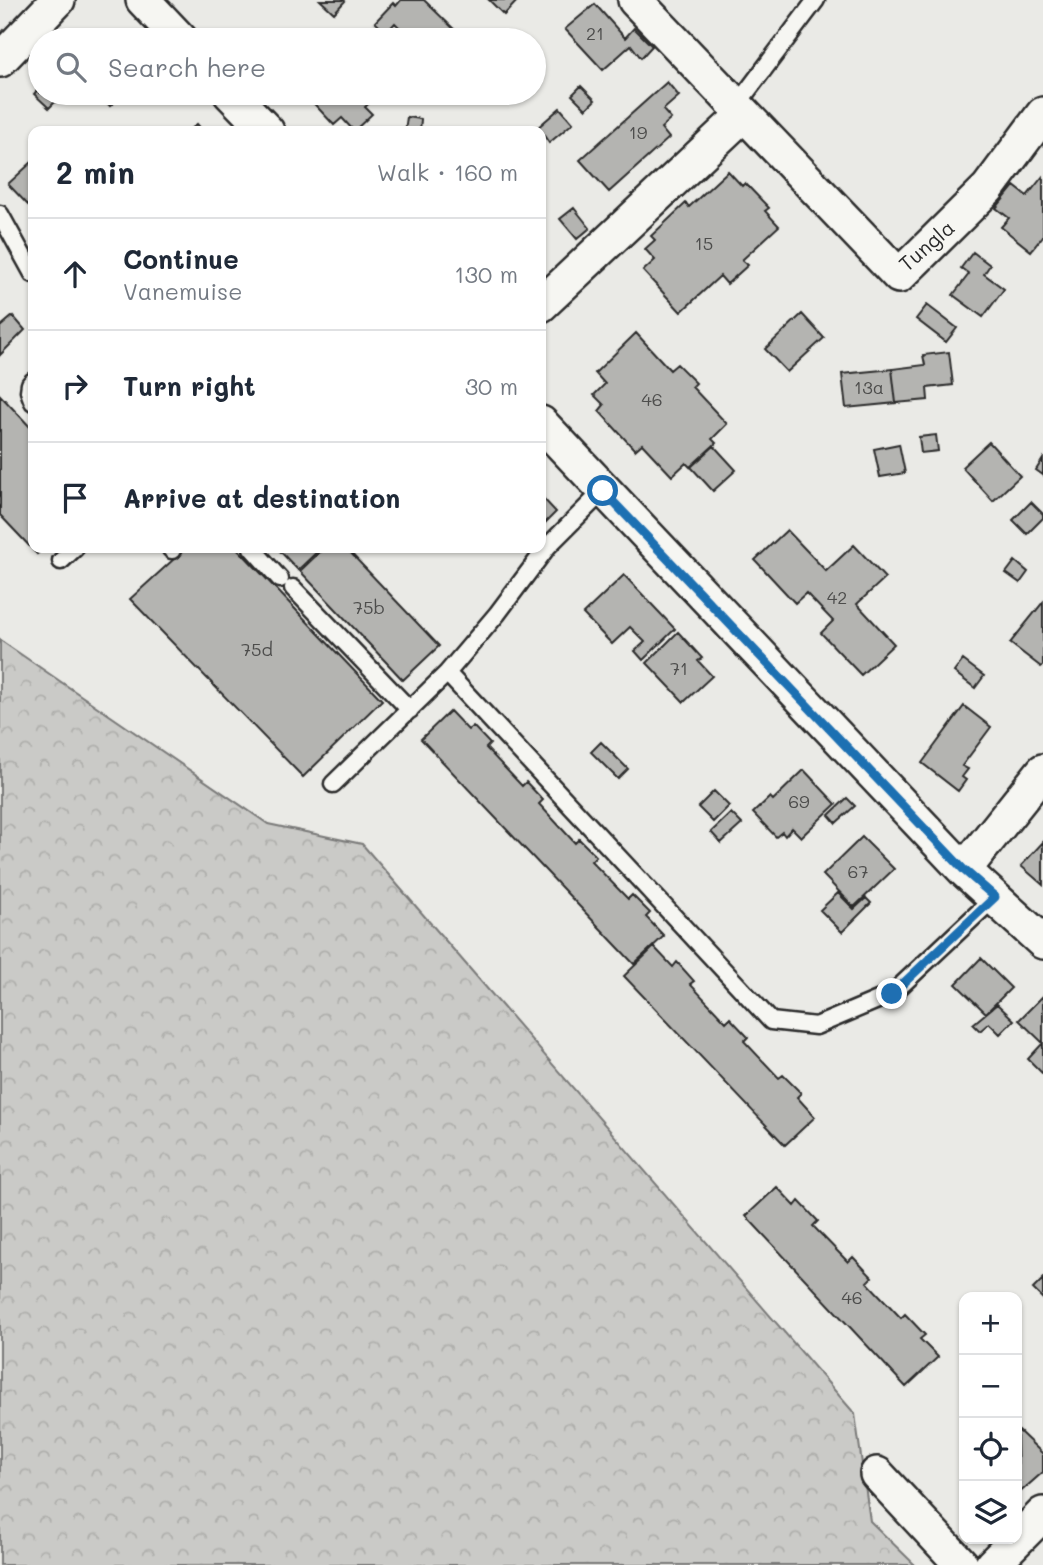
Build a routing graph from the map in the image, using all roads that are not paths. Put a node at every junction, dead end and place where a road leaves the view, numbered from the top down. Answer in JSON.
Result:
{"nodes":[{"id":1,"x":58,"y":0,"type":"edge"},
{"id":2,"x":143,"y":0,"type":"edge"},
{"id":3,"x":635,"y":0,"type":"edge"},
{"id":4,"x":816,"y":0,"type":"edge"},
{"id":5,"x":31,"y":28,"type":"edge"},
{"id":6,"x":170,"y":28,"type":"edge"},
{"id":7,"x":28,"y":31,"type":"edge"},
{"id":8,"x":0,"y":60,"type":"edge"},
{"id":9,"x":242,"y":105,"type":"edge"},
{"id":10,"x":740,"y":110,"type":"junction"},
{"id":11,"x":1043,"y":114,"type":"edge"},
{"id":12,"x":262,"y":126,"type":"edge"},
{"id":13,"x":0,"y":214,"type":"edge"},
{"id":14,"x":28,"y":265,"type":"edge"},
{"id":15,"x":546,"y":300,"type":"edge"},
{"id":16,"x":546,"y":428,"type":"edge"},
{"id":17,"x":603,"y":491,"type":"junction"},
{"id":18,"x":546,"y":549,"type":"edge"},
{"id":19,"x":70,"y":553,"type":"edge"},
{"id":20,"x":257,"y":553,"type":"edge"},
{"id":21,"x":543,"y":553,"type":"edge"},
{"id":22,"x":61,"y":561,"type":"dead end"},
{"id":23,"x":447,"y":673,"type":"junction"},
{"id":24,"x":410,"y":710,"type":"junction"},
{"id":25,"x":1043,"y":771,"type":"edge"},
{"id":26,"x":333,"y":784,"type":"dead end"},
{"id":27,"x":964,"y":870,"type":"junction"},
{"id":28,"x":995,"y":897,"type":"junction"},
{"id":29,"x":1043,"y":942,"type":"edge"},
{"id":30,"x":877,"y":1474,"type":"dead end"},
{"id":31,"x":1043,"y":1514,"type":"edge"},
{"id":32,"x":962,"y":1565,"type":"edge"},
{"id":33,"x":992,"y":1565,"type":"edge"}],
"edges":[{"from":1,"to":5,"type":"street"},
{"from":2,"to":6,"type":"street"},
{"from":3,"to":10,"type":"street","name":"Tungla"},
{"from":4,"to":10,"type":"lane"},
{"from":7,"to":8,"type":"street"},
{"from":9,"to":12,"type":"street"},
{"from":10,"to":11,"type":"street","name":"Tungla"},
{"from":10,"to":15,"type":"street"},
{"from":13,"to":14,"type":"lane"},
{"from":16,"to":17,"type":"street"},
{"from":17,"to":18,"type":"lane"},
{"from":17,"to":27,"type":"street"},
{"from":19,"to":22,"type":"lane"},
{"from":20,"to":24,"type":"lane"},
{"from":21,"to":23,"type":"lane"},
{"from":23,"to":24,"type":"lane"},
{"from":23,"to":28,"type":"lane"},
{"from":24,"to":26,"type":"lane"},
{"from":25,"to":27,"type":"street"},
{"from":27,"to":28,"type":"street"},
{"from":28,"to":29,"type":"street"},
{"from":30,"to":32,"type":"street"},
{"from":31,"to":33,"type":"street"}]}
